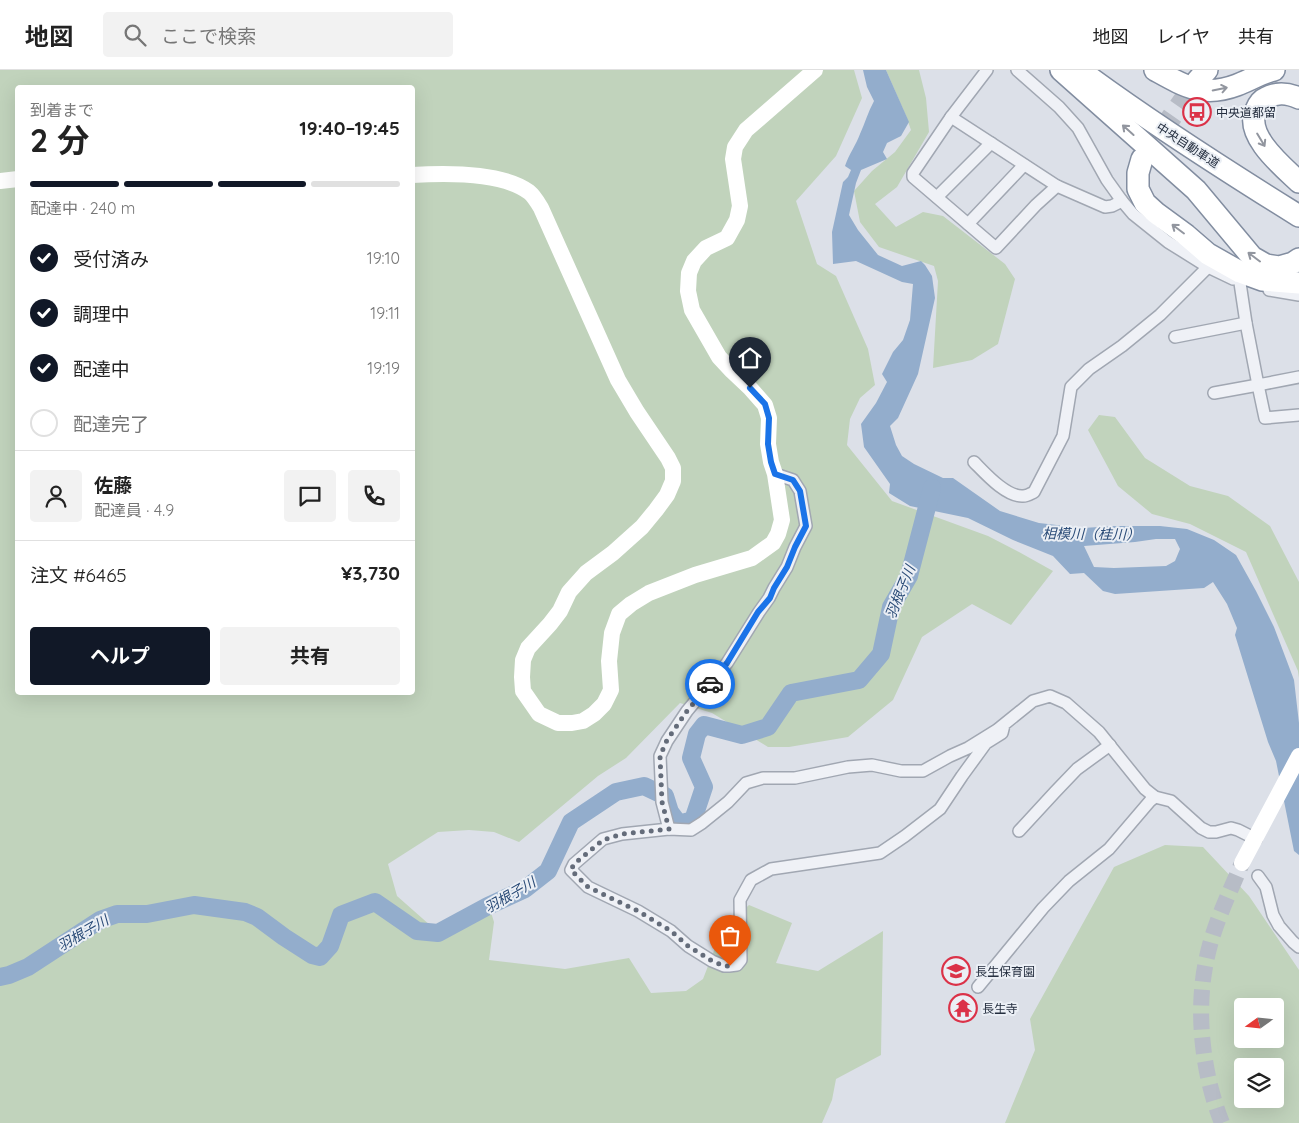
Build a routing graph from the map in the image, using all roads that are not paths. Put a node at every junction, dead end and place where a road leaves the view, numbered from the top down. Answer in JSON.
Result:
{"nodes":[{"id":1,"x":815,"y":70,"type":"edge"},
{"id":2,"x":987,"y":70,"type":"edge"},
{"id":3,"x":1017,"y":70,"type":"edge"},
{"id":4,"x":1061,"y":70,"type":"edge"},
{"id":5,"x":1079,"y":70,"type":"edge"},
{"id":6,"x":1104,"y":70,"type":"edge"},
{"id":7,"x":1155,"y":70,"type":"edge"},
{"id":8,"x":1274,"y":70,"type":"edge"},
{"id":9,"x":1299,"y":98,"type":"edge"},
{"id":10,"x":951,"y":117,"type":"junction"},
{"id":11,"x":991,"y":143,"type":"junction"},
{"id":12,"x":1142,"y":159,"type":"tunnel mouth"},
{"id":13,"x":1024,"y":165,"type":"junction"},
{"id":14,"x":415,"y":175,"type":"edge"},
{"id":15,"x":15,"y":179,"type":"edge"},
{"id":16,"x":0,"y":182,"type":"edge"},
{"id":17,"x":1299,"y":182,"type":"edge"},
{"id":18,"x":1057,"y":186,"type":"junction"},
{"id":19,"x":937,"y":197,"type":"junction"},
{"id":20,"x":1299,"y":199,"type":"edge"},
{"id":21,"x":1122,"y":201,"type":"junction"},
{"id":22,"x":1299,"y":216,"type":"edge"},
{"id":23,"x":968,"y":224,"type":"junction"},
{"id":24,"x":1299,"y":259,"type":"edge"},
{"id":25,"x":1208,"y":267,"type":"junction"},
{"id":26,"x":1240,"y":283,"type":"junction"},
{"id":27,"x":1299,"y":283,"type":"edge"},
{"id":28,"x":1299,"y":295,"type":"edge"},
{"id":29,"x":1246,"y":323,"type":"junction"},
{"id":30,"x":1175,"y":337,"type":"dead end"},
{"id":31,"x":1299,"y":377,"type":"edge"},
{"id":32,"x":1258,"y":385,"type":"junction"},
{"id":33,"x":1214,"y":393,"type":"dead end"},
{"id":34,"x":1299,"y":415,"type":"edge"},
{"id":35,"x":974,"y":462,"type":"dead end"},
{"id":36,"x":775,"y":474,"type":"junction"},
{"id":37,"x":1004,"y":725,"type":"junction"},
{"id":38,"x":1110,"y":745,"type":"junction"},
{"id":39,"x":1299,"y":756,"type":"edge"},
{"id":40,"x":1155,"y":796,"type":"junction"},
{"id":41,"x":669,"y":829,"type":"junction"},
{"id":42,"x":1018,"y":831,"type":"dead end"},
{"id":43,"x":1257,"y":836,"type":"junction"},
{"id":44,"x":1242,"y":863,"type":"tunnel mouth"},
{"id":45,"x":1258,"y":876,"type":"dead end"},
{"id":46,"x":1299,"y":946,"type":"edge"},
{"id":47,"x":978,"y":987,"type":"dead end"}],
"edges":[{"from":1,"to":36,"type":"street"},
{"from":2,"to":10,"type":"street"},
{"from":3,"to":21,"type":"street"},
{"from":24,"to":4,"type":"highway","one_way":true},
{"from":5,"to":22,"type":"highway","name":"中央自動車道"},
{"from":6,"to":20,"type":"highway","name":"中央自動車道"},
{"from":7,"to":8,"type":"highway","one_way":true},
{"from":9,"to":17,"type":"highway","one_way":true},
{"from":10,"to":11,"type":"street"},
{"from":10,"to":19,"type":"street"},
{"from":11,"to":13,"type":"street"},
{"from":11,"to":19,"type":"street"},
{"from":27,"to":12,"type":"highway","one_way":true},
{"from":13,"to":18,"type":"street"},
{"from":13,"to":23,"type":"street"},
{"from":14,"to":36,"type":"street"},
{"from":15,"to":16,"type":"street"},
{"from":18,"to":21,"type":"street"},
{"from":18,"to":23,"type":"street"},
{"from":19,"to":23,"type":"street"},
{"from":21,"to":25,"type":"street"},
{"from":25,"to":26,"type":"street"},
{"from":25,"to":35,"type":"street"},
{"from":26,"to":28,"type":"street"},
{"from":26,"to":29,"type":"street"},
{"from":29,"to":30,"type":"street"},
{"from":29,"to":32,"type":"street"},
{"from":31,"to":32,"type":"street"},
{"from":32,"to":33,"type":"street"},
{"from":32,"to":34,"type":"street"},
{"from":36,"to":41,"type":"street"},
{"from":37,"to":38,"type":"street"},
{"from":37,"to":41,"type":"street"},
{"from":37,"to":41,"type":"street"},
{"from":38,"to":40,"type":"street"},
{"from":38,"to":42,"type":"street"},
{"from":39,"to":43,"type":"street"},
{"from":40,"to":43,"type":"street"},
{"from":40,"to":47,"type":"street"},
{"from":43,"to":44,"type":"street"},
{"from":45,"to":46,"type":"street"}]}
